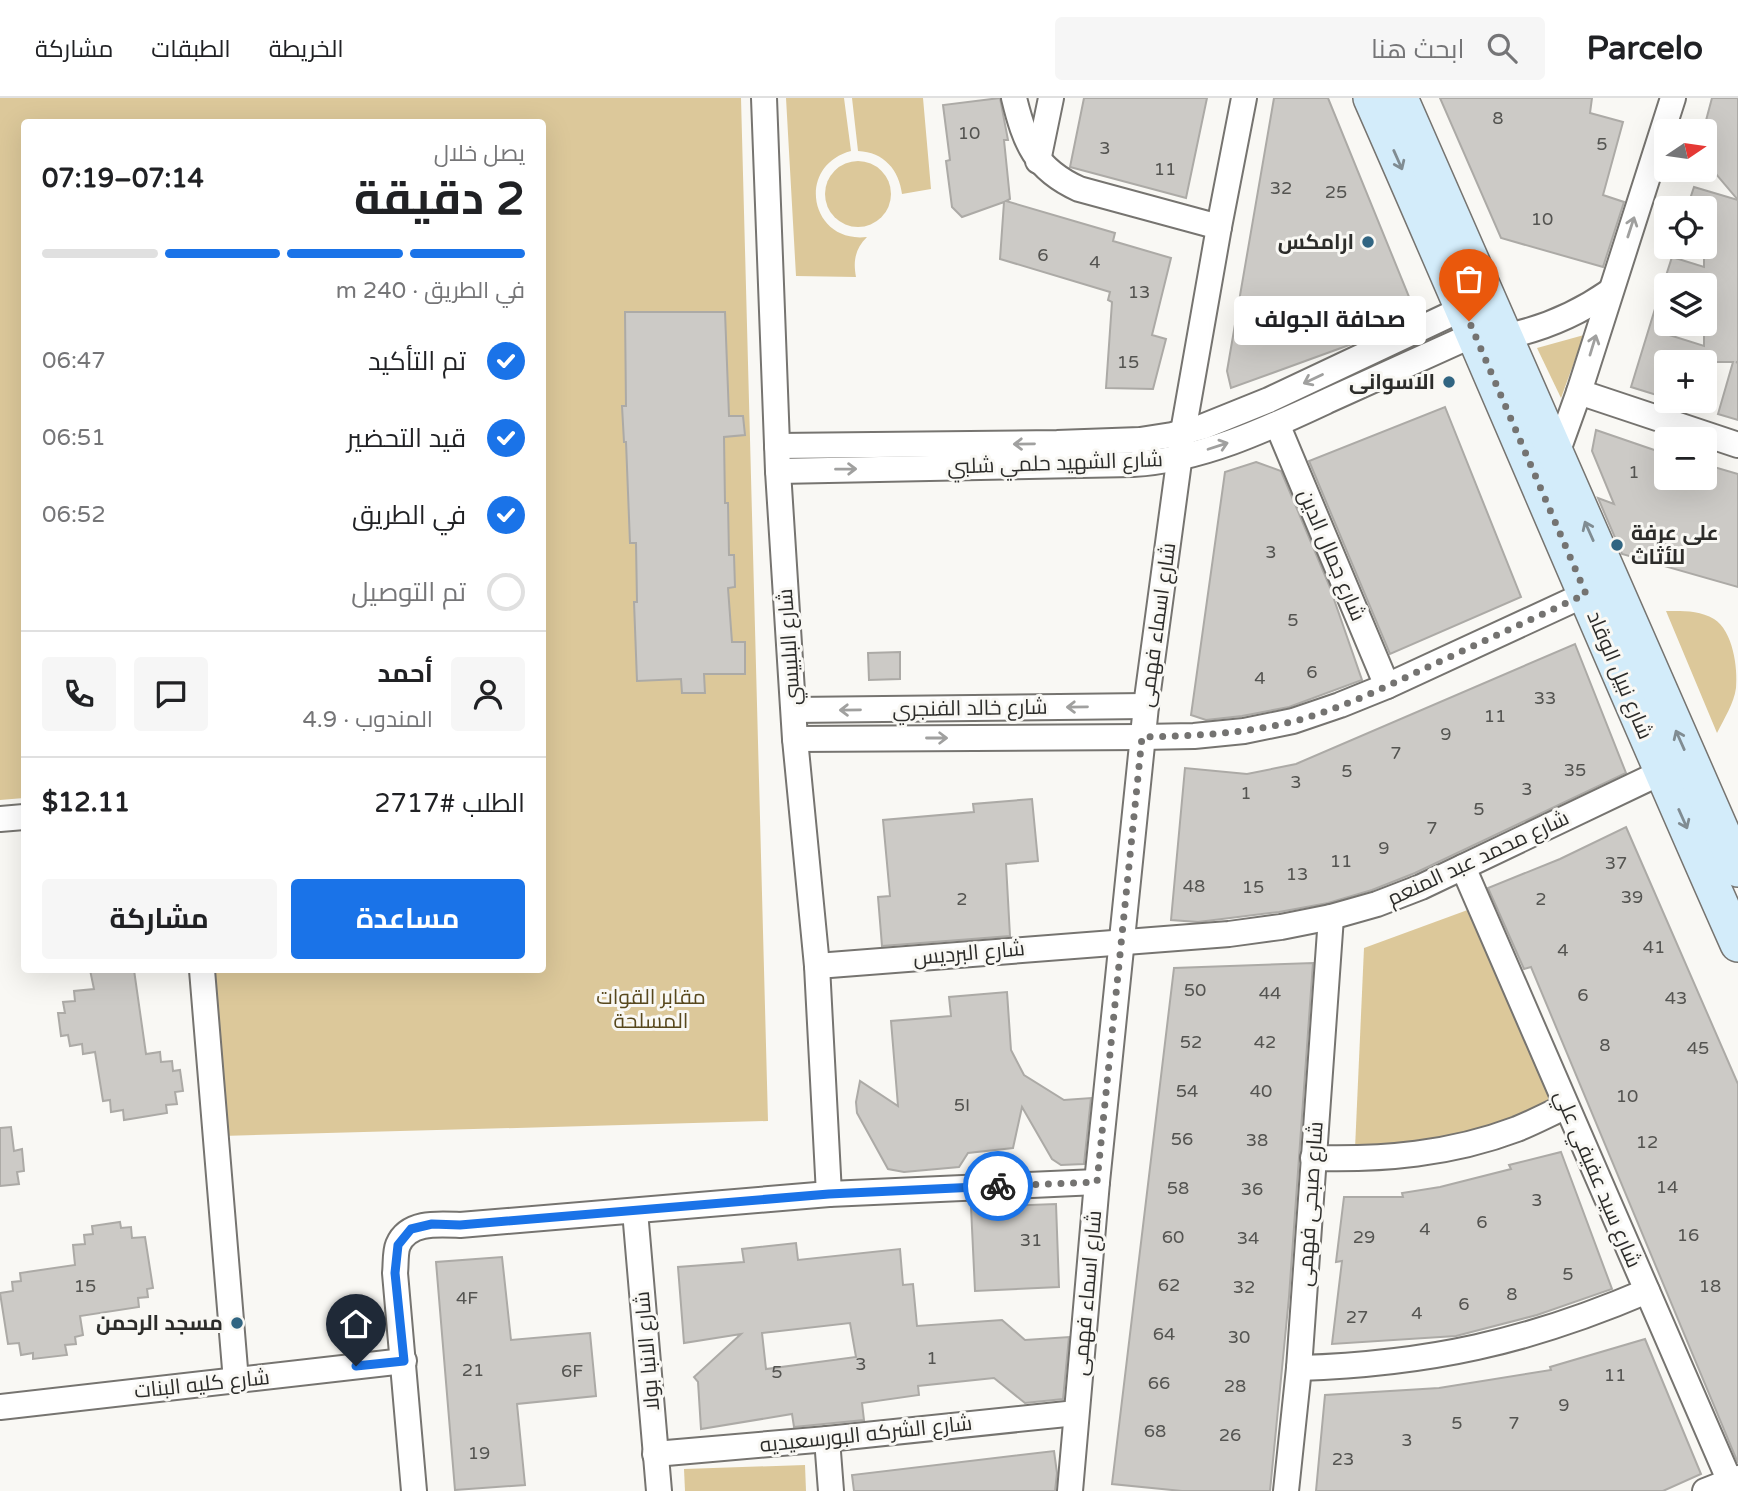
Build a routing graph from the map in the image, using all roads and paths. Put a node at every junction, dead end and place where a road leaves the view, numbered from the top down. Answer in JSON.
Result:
{"nodes":[{"id":1,"x":764,"y":98,"type":"edge"},
{"id":2,"x":1014,"y":98,"type":"edge"},
{"id":3,"x":1051,"y":98,"type":"edge"},
{"id":4,"x":1244,"y":98,"type":"edge"},
{"id":5,"x":1371,"y":98,"type":"edge"},
{"id":6,"x":1400,"y":98,"type":"edge"},
{"id":7,"x":1670,"y":101,"type":"edge"},
{"id":8,"x":1038,"y":161,"type":"junction"},
{"id":9,"x":1219,"y":227,"type":"junction"},
{"id":10,"x":1609,"y":292,"type":"junction"},
{"id":11,"x":1481,"y":326,"type":"junction"},
{"id":12,"x":1579,"y":392,"type":"junction"},
{"id":13,"x":1277,"y":424,"type":"junction"},
{"id":14,"x":1183,"y":432,"type":"junction"},
{"id":15,"x":1738,"y":445,"type":"edge"},
{"id":16,"x":777,"y":446,"type":"junction"},
{"id":17,"x":1556,"y":456,"type":"junction"},
{"id":18,"x":1179,"y":458,"type":"junction"},
{"id":19,"x":778,"y":471,"type":"junction"},
{"id":20,"x":1586,"y":594,"type":"junction"},
{"id":21,"x":1387,"y":686,"type":"junction"},
{"id":22,"x":1146,"y":706,"type":"junction"},
{"id":23,"x":793,"y":710,"type":"junction"},
{"id":24,"x":1142,"y":737,"type":"junction"},
{"id":25,"x":795,"y":739,"type":"junction"},
{"id":26,"x":1662,"y":772,"type":"junction"},
{"id":27,"x":21,"y":817,"type":"edge"},
{"id":28,"x":0,"y":818,"type":"edge"},
{"id":29,"x":1463,"y":867,"type":"junction"},
{"id":30,"x":1738,"y":869,"type":"edge"},
{"id":31,"x":1331,"y":917,"type":"junction"},
{"id":32,"x":1122,"y":941,"type":"junction"},
{"id":33,"x":1738,"y":944,"type":"edge"},
{"id":34,"x":817,"y":965,"type":"junction"},
{"id":35,"x":202,"y":973,"type":"edge"},
{"id":36,"x":1566,"y":1106,"type":"junction"},
{"id":37,"x":1313,"y":1158,"type":"junction"},
{"id":38,"x":1097,"y":1182,"type":"junction"},
{"id":39,"x":829,"y":1194,"type":"junction"},
{"id":40,"x":635,"y":1211,"type":"junction"},
{"id":41,"x":1647,"y":1291,"type":"junction"},
{"id":42,"x":404,"y":1361,"type":"junction"},
{"id":43,"x":1299,"y":1368,"type":"junction"},
{"id":44,"x":236,"y":1381,"type":"junction"},
{"id":45,"x":0,"y":1407,"type":"edge"},
{"id":46,"x":1076,"y":1413,"type":"junction"},
{"id":47,"x":827,"y":1439,"type":"junction"},
{"id":48,"x":655,"y":1454,"type":"junction"},
{"id":49,"x":1734,"y":1483,"type":"edge"},
{"id":50,"x":415,"y":1491,"type":"edge"},
{"id":51,"x":659,"y":1491,"type":"edge"},
{"id":52,"x":831,"y":1491,"type":"edge"},
{"id":53,"x":1070,"y":1491,"type":"edge"},
{"id":54,"x":1286,"y":1491,"type":"edge"},
{"id":55,"x":1705,"y":1491,"type":"edge"}],
"edges":[{"from":1,"to":16,"type":"street","name":"شارع البلبيسي"},
{"from":2,"to":8,"type":"street"},
{"from":3,"to":8,"type":"street"},
{"from":4,"to":9,"type":"street","name":"شارع اسماء فهمى"},
{"from":5,"to":11,"type":"street","name":"شارع نبيل الوقاد","one_way":true},
{"from":6,"to":11,"type":"street","name":"شارع نبيل الوقاد"},
{"from":10,"to":7,"type":"street","one_way":true},
{"from":8,"to":9,"type":"street"},
{"from":9,"to":14,"type":"street","name":"شارع اسماء فهمى"},
{"from":10,"to":11,"type":"street"},
{"from":12,"to":10,"type":"street","one_way":true},
{"from":11,"to":13,"type":"street","name":"شارع الشهيد حلمي شلبي"},
{"from":11,"to":14,"type":"street","name":"شارع الشهيد حلمي شلبي","one_way":true},
{"from":11,"to":17,"type":"street","name":"شارع نبيل الوقاد"},
{"from":11,"to":20,"type":"street","name":"شارع نبيل الوقاد"},
{"from":12,"to":15,"type":"street"},
{"from":12,"to":17,"type":"street"},
{"from":18,"to":13,"type":"street","name":"شارع الشهيد حلمي شلبي","one_way":true},
{"from":13,"to":21,"type":"street","name":"شارع جمال الدين"},
{"from":14,"to":16,"type":"street","name":"شارع الشهيد حلمي شلبي","one_way":true},
{"from":14,"to":18,"type":"street","name":"شارع اسماء فهمى"},
{"from":16,"to":19,"type":"street","name":"شارع البلبيسي"},
{"from":30,"to":17,"type":"street","name":"شارع نبيل الوقاد","one_way":true},
{"from":19,"to":18,"type":"street","name":"شارع الشهيد حلمي شلبي","one_way":true},
{"from":18,"to":22,"type":"street","name":"شارع اسماء فهمى"},
{"from":19,"to":23,"type":"street","name":"شارع البلبيسي"},
{"from":20,"to":21,"type":"street","name":"شارع خالد الفنجري"},
{"from":20,"to":26,"type":"street","name":"شارع نبيل الوقاد"},
{"from":21,"to":24,"type":"street","name":"شارع خالد الفنجري"},
{"from":22,"to":23,"type":"street","name":"شارع خالد الفنجري","one_way":true},
{"from":22,"to":24,"type":"street","name":"شارع اسماء فهمى"},
{"from":23,"to":25,"type":"street","name":"شارع البلبيسي"},
{"from":25,"to":24,"type":"street","name":"شارع خالد الفنجري","one_way":true},
{"from":24,"to":32,"type":"street","name":"شارع اسماء فهمى"},
{"from":25,"to":34,"type":"street","name":"شارع البلبيسي"},
{"from":26,"to":29,"type":"street","name":"شارع محمد عبد المنعم"},
{"from":26,"to":33,"type":"street","name":"شارع نبيل الوقاد","one_way":true},
{"from":27,"to":28,"type":"street"},
{"from":29,"to":31,"type":"street","name":"شارع محمد عبد المنعم"},
{"from":29,"to":36,"type":"street","name":"شارع سيد عفيفي علي"},
{"from":31,"to":32,"type":"street","name":"شارع محمد عبد المنعم"},
{"from":31,"to":37,"type":"street","name":"شارع صبحى فهمى"},
{"from":32,"to":34,"type":"street","name":"شارع البرديس"},
{"from":32,"to":38,"type":"street","name":"شارع اسماء فهمى"},
{"from":34,"to":39,"type":"street","name":"شارع البلبيسي"},
{"from":35,"to":44,"type":"street"},
{"from":36,"to":37,"type":"street"},
{"from":36,"to":41,"type":"street","name":"شارع سيد عفيفي علي"},
{"from":37,"to":43,"type":"street","name":"شارع صبحى فهمى"},
{"from":38,"to":39,"type":"street"},
{"from":38,"to":46,"type":"street","name":"شارع اسماء فهمى"},
{"from":39,"to":40,"type":"street"},
{"from":40,"to":42,"type":"street"},
{"from":40,"to":48,"type":"street","name":"شارع الانبا بولا"},
{"from":41,"to":43,"type":"street"},
{"from":41,"to":49,"type":"street","name":"شارع سيد عفيفي علي"},
{"from":42,"to":44,"type":"street","name":"شارع كليه البنات"},
{"from":42,"to":50,"type":"street"},
{"from":43,"to":54,"type":"street","name":"شارع صبحى فهمى"},
{"from":44,"to":45,"type":"street","name":"شارع كليه البنات"},
{"from":46,"to":47,"type":"street","name":"شارع الشركه البورسعيديه"},
{"from":46,"to":53,"type":"street","name":"شارع اسماء فهمى"},
{"from":47,"to":48,"type":"street","name":"شارع الشركه البورسعيديه"},
{"from":47,"to":52,"type":"street"},
{"from":48,"to":51,"type":"street","name":"شارع الانبا بولا"},
{"from":49,"to":55,"type":"street"}]}
